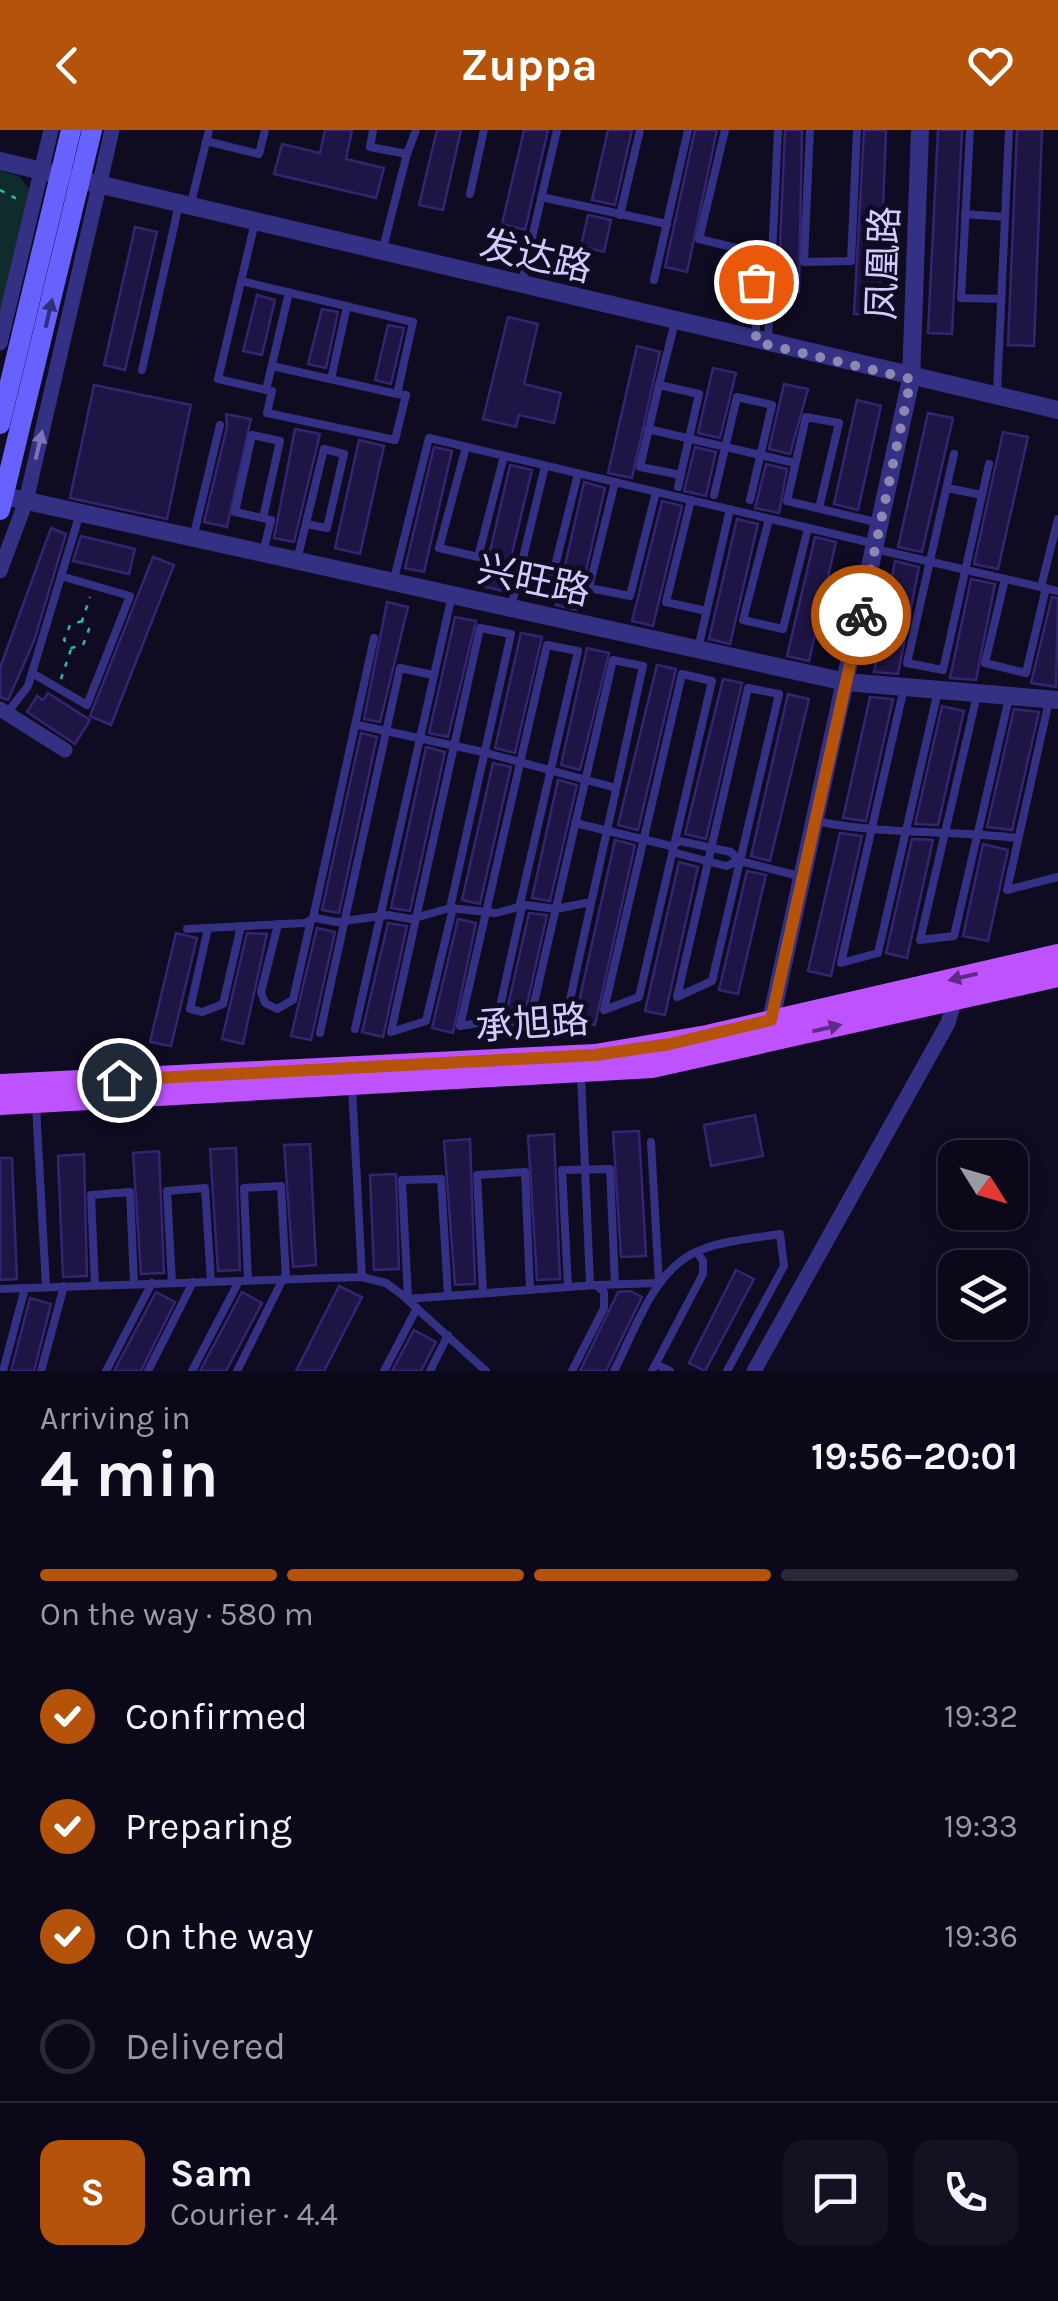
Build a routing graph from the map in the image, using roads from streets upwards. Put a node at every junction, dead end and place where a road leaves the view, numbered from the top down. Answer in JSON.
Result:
{"nodes":[{"id":1,"x":51,"y":130,"type":"edge"},
{"id":2,"x":72,"y":130,"type":"edge"},
{"id":3,"x":92,"y":130,"type":"edge"},
{"id":4,"x":112,"y":130,"type":"edge"},
{"id":5,"x":920,"y":130,"type":"edge"},
{"id":6,"x":0,"y":161,"type":"edge"},
{"id":7,"x":71,"y":178,"type":"junction"},
{"id":8,"x":0,"y":343,"type":"edge"},
{"id":9,"x":911,"y":379,"type":"junction"},
{"id":10,"x":1058,"y":410,"type":"edge"},
{"id":11,"x":0,"y":424,"type":"edge"},
{"id":12,"x":2,"y":500,"type":"edge"},
{"id":13,"x":26,"y":501,"type":"junction"},
{"id":14,"x":0,"y":571,"type":"edge"},
{"id":15,"x":846,"y":682,"type":"junction"},
{"id":16,"x":1054,"y":700,"type":"edge"},
{"id":17,"x":3,"y":711,"type":"edge"},
{"id":18,"x":65,"y":750,"type":"dead end"},
{"id":19,"x":1058,"y":955,"type":"edge"},
{"id":20,"x":1058,"y":976,"type":"edge"},
{"id":21,"x":956,"y":999,"type":"junction"},
{"id":22,"x":769,"y":1031,"type":"junction"},
{"id":23,"x":0,"y":1085,"type":"edge"},
{"id":24,"x":0,"y":1104,"type":"edge"},
{"id":25,"x":754,"y":1371,"type":"edge"}],
"edges":[{"from":1,"to":7,"type":"street"},
{"from":2,"to":7,"type":"main road"},
{"from":3,"to":7,"type":"main road"},
{"from":4,"to":7,"type":"street"},
{"from":5,"to":9,"type":"street","name":"凤凰路"},
{"from":6,"to":7,"type":"street","name":"发达路"},
{"from":7,"to":8,"type":"street"},
{"from":7,"to":9,"type":"street","name":"发达路"},
{"from":7,"to":11,"type":"main road"},
{"from":12,"to":7,"type":"main road","one_way":true},
{"from":13,"to":7,"type":"street","one_way":true},
{"from":9,"to":10,"type":"street","name":"发达路"},
{"from":9,"to":15,"type":"street","name":"凤凰路"},
{"from":12,"to":13,"type":"street","name":"兴旺路"},
{"from":13,"to":14,"type":"street"},
{"from":13,"to":15,"type":"street","name":"兴旺路"},
{"from":15,"to":16,"type":"street","name":"兴旺路"},
{"from":15,"to":22,"type":"street","name":"凤凰路"},
{"from":17,"to":18,"type":"street"},
{"from":19,"to":22,"type":"main road","name":"承旭路","one_way":true},
{"from":20,"to":21,"type":"main road","name":"承旭路"},
{"from":22,"to":21,"type":"main road","name":"承旭路","one_way":true},
{"from":21,"to":25,"type":"street"},
{"from":22,"to":23,"type":"main road","name":"承旭路"},
{"from":22,"to":24,"type":"main road","name":"承旭路"}]}
